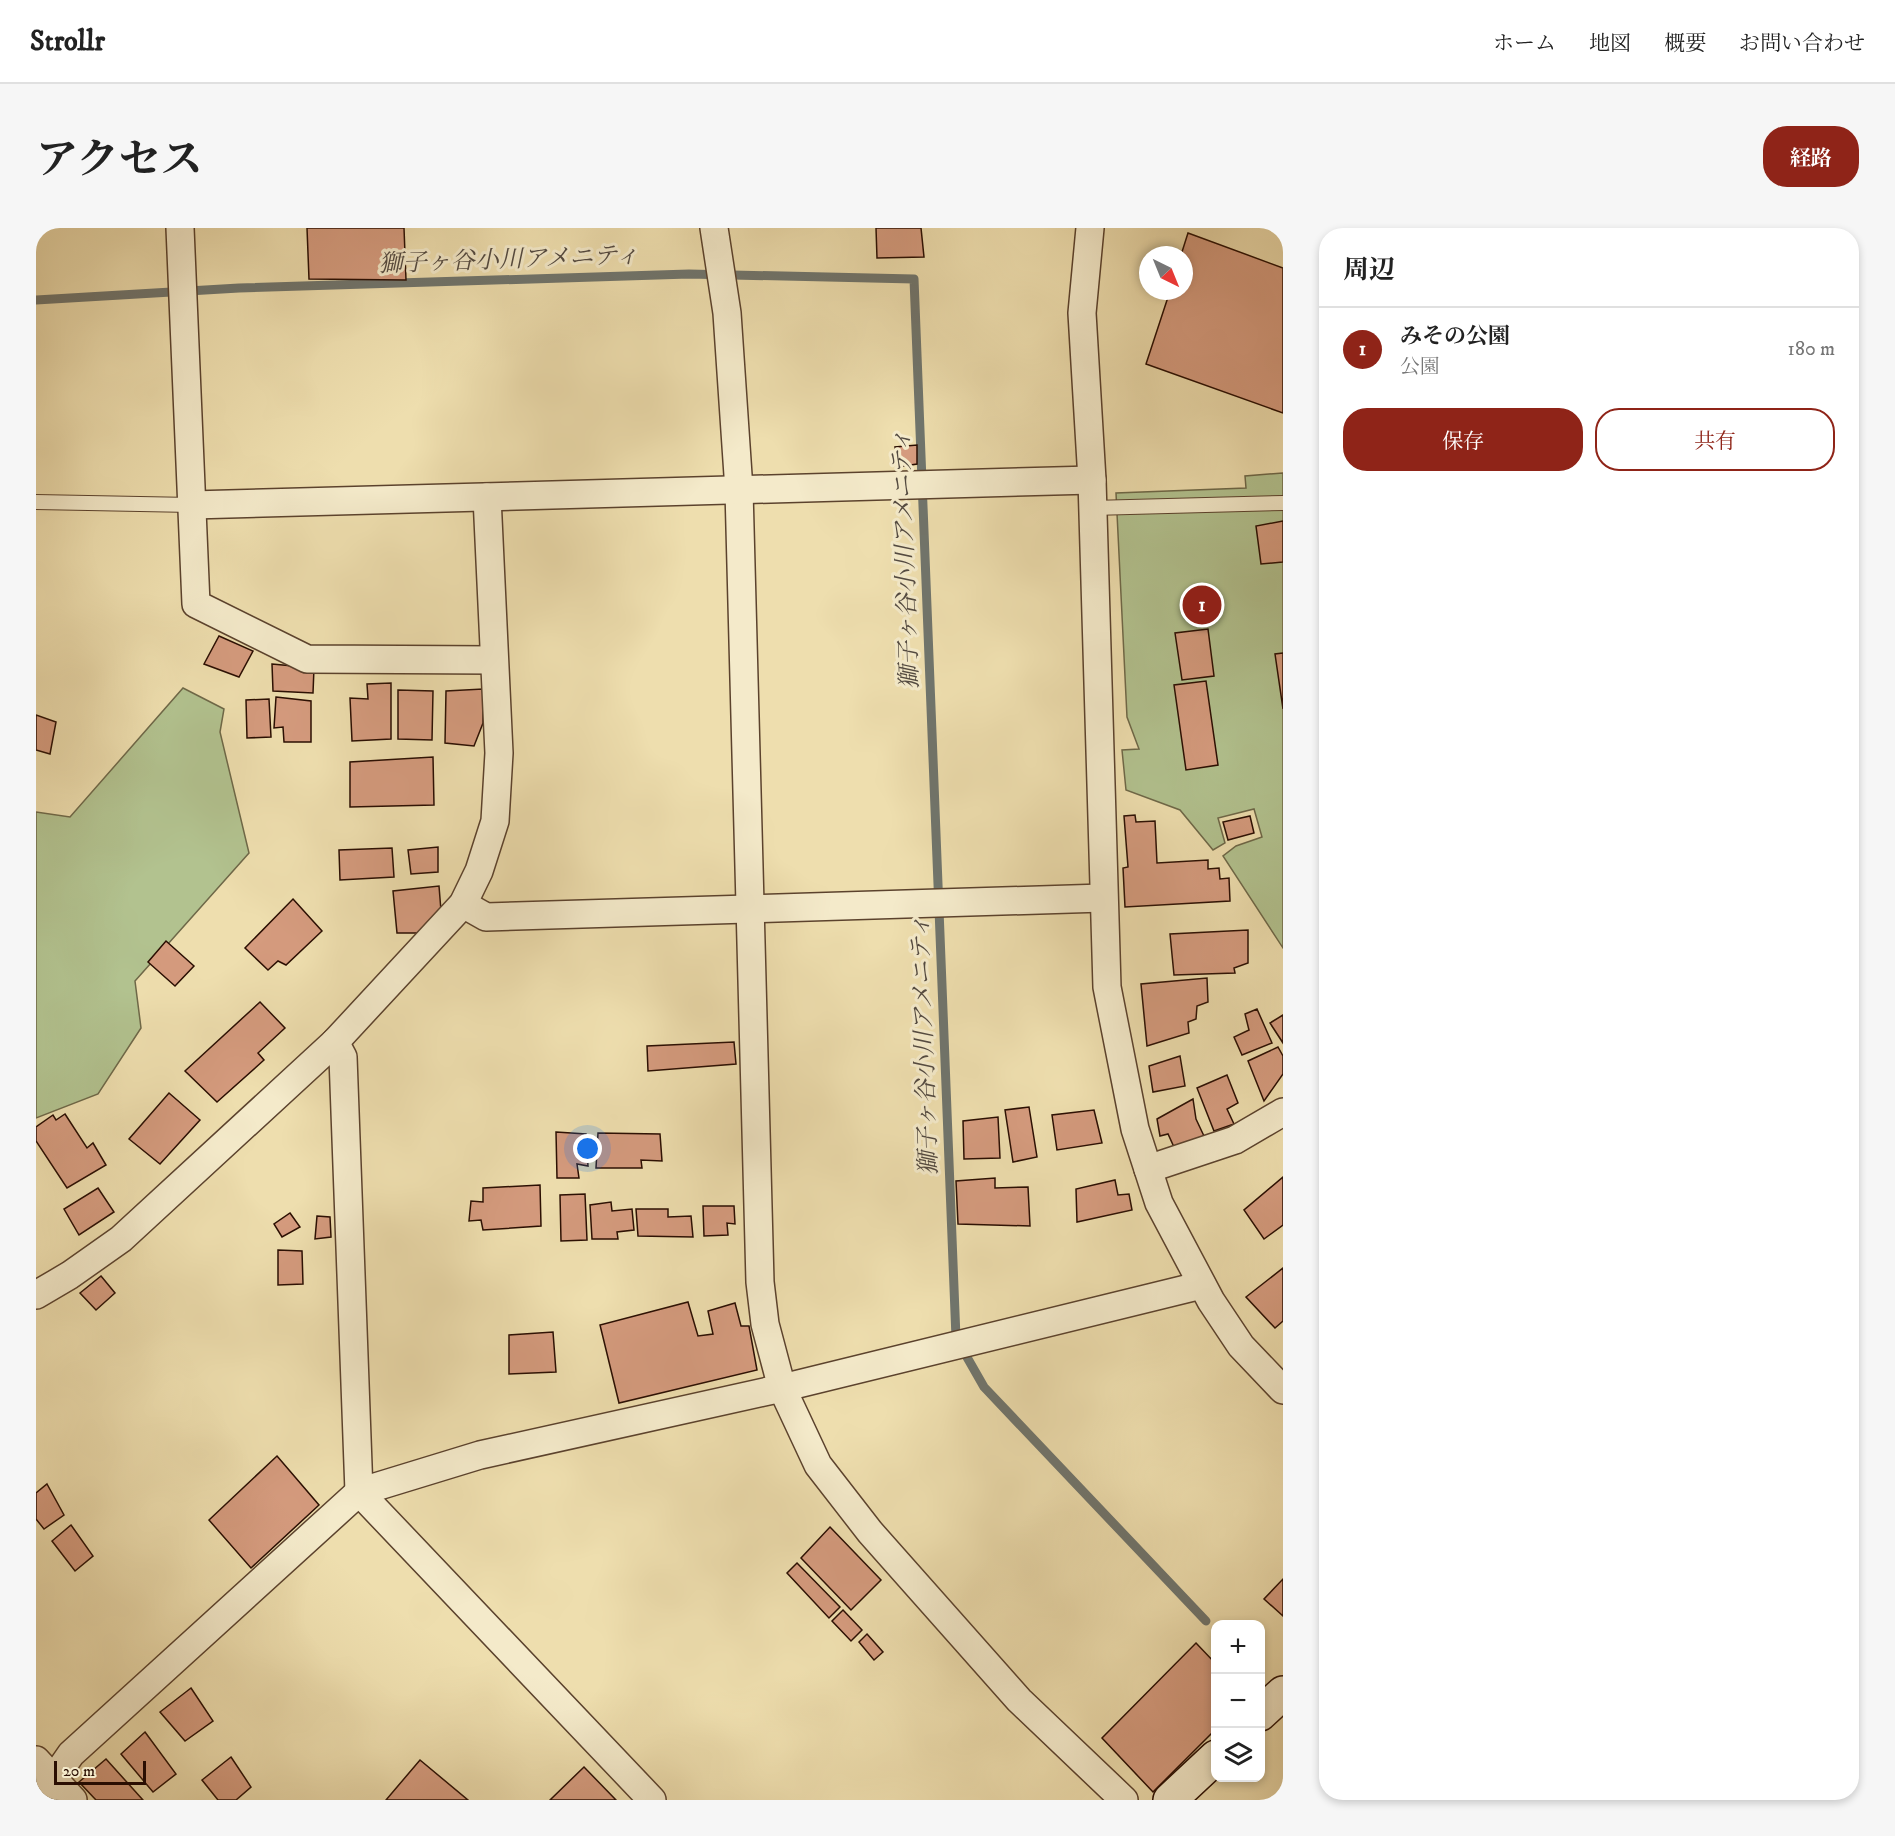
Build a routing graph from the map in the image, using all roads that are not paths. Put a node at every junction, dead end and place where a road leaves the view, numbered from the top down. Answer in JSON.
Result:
{"nodes":[{"id":1,"x":180,"y":228,"type":"edge"},
{"id":2,"x":714,"y":228,"type":"edge"},
{"id":3,"x":1090,"y":228,"type":"edge"},
{"id":4,"x":1092,"y":480,"type":"junction"},
{"id":5,"x":739,"y":490,"type":"junction"},
{"id":6,"x":487,"y":497,"type":"junction"},
{"id":7,"x":36,"y":502,"type":"edge"},
{"id":8,"x":1283,"y":503,"type":"edge"},
{"id":9,"x":192,"y":505,"type":"junction"},
{"id":10,"x":1092,"y":508,"type":"junction"},
{"id":11,"x":494,"y":660,"type":"junction"},
{"id":12,"x":1103,"y":898,"type":"junction"},
{"id":13,"x":463,"y":904,"type":"junction"},
{"id":14,"x":749,"y":908,"type":"junction"},
{"id":15,"x":335,"y":1042,"type":"junction"},
{"id":16,"x":1283,"y":1112,"type":"edge"},
{"id":17,"x":1148,"y":1169,"type":"junction"},
{"id":18,"x":1202,"y":1285,"type":"junction"},
{"id":19,"x":36,"y":1295,"type":"edge"},
{"id":20,"x":782,"y":1388,"type":"junction"},
{"id":21,"x":1283,"y":1390,"type":"edge"},
{"id":22,"x":359,"y":1492,"type":"junction"},
{"id":23,"x":1283,"y":1693,"type":"edge"},
{"id":24,"x":1265,"y":1709,"type":"edge"},
{"id":25,"x":1211,"y":1761,"type":"edge"},
{"id":26,"x":45,"y":1768,"type":"edge"},
{"id":27,"x":39,"y":1800,"type":"edge"},
{"id":28,"x":73,"y":1800,"type":"edge"},
{"id":29,"x":652,"y":1800,"type":"edge"},
{"id":30,"x":1124,"y":1800,"type":"edge"},
{"id":31,"x":1170,"y":1800,"type":"edge"}],
"edges":[{"from":1,"to":9,"type":"street"},
{"from":2,"to":5,"type":"street"},
{"from":3,"to":4,"type":"street"},
{"from":4,"to":5,"type":"street"},
{"from":4,"to":10,"type":"street"},
{"from":5,"to":6,"type":"street"},
{"from":5,"to":14,"type":"street"},
{"from":6,"to":9,"type":"street"},
{"from":6,"to":11,"type":"street"},
{"from":7,"to":9,"type":"lane"},
{"from":8,"to":10,"type":"lane"},
{"from":9,"to":11,"type":"street"},
{"from":10,"to":12,"type":"street"},
{"from":11,"to":13,"type":"street"},
{"from":12,"to":14,"type":"street"},
{"from":12,"to":17,"type":"street"},
{"from":13,"to":14,"type":"street"},
{"from":13,"to":15,"type":"street"},
{"from":14,"to":20,"type":"street"},
{"from":15,"to":19,"type":"street"},
{"from":15,"to":22,"type":"street"},
{"from":16,"to":17,"type":"street"},
{"from":17,"to":18,"type":"street"},
{"from":18,"to":20,"type":"street"},
{"from":18,"to":21,"type":"street"},
{"from":20,"to":22,"type":"street"},
{"from":20,"to":30,"type":"street"},
{"from":22,"to":26,"type":"street"},
{"from":22,"to":29,"type":"street"},
{"from":23,"to":24,"type":"street"},
{"from":25,"to":31,"type":"street"},
{"from":26,"to":27,"type":"street"},
{"from":26,"to":28,"type":"street"}]}
